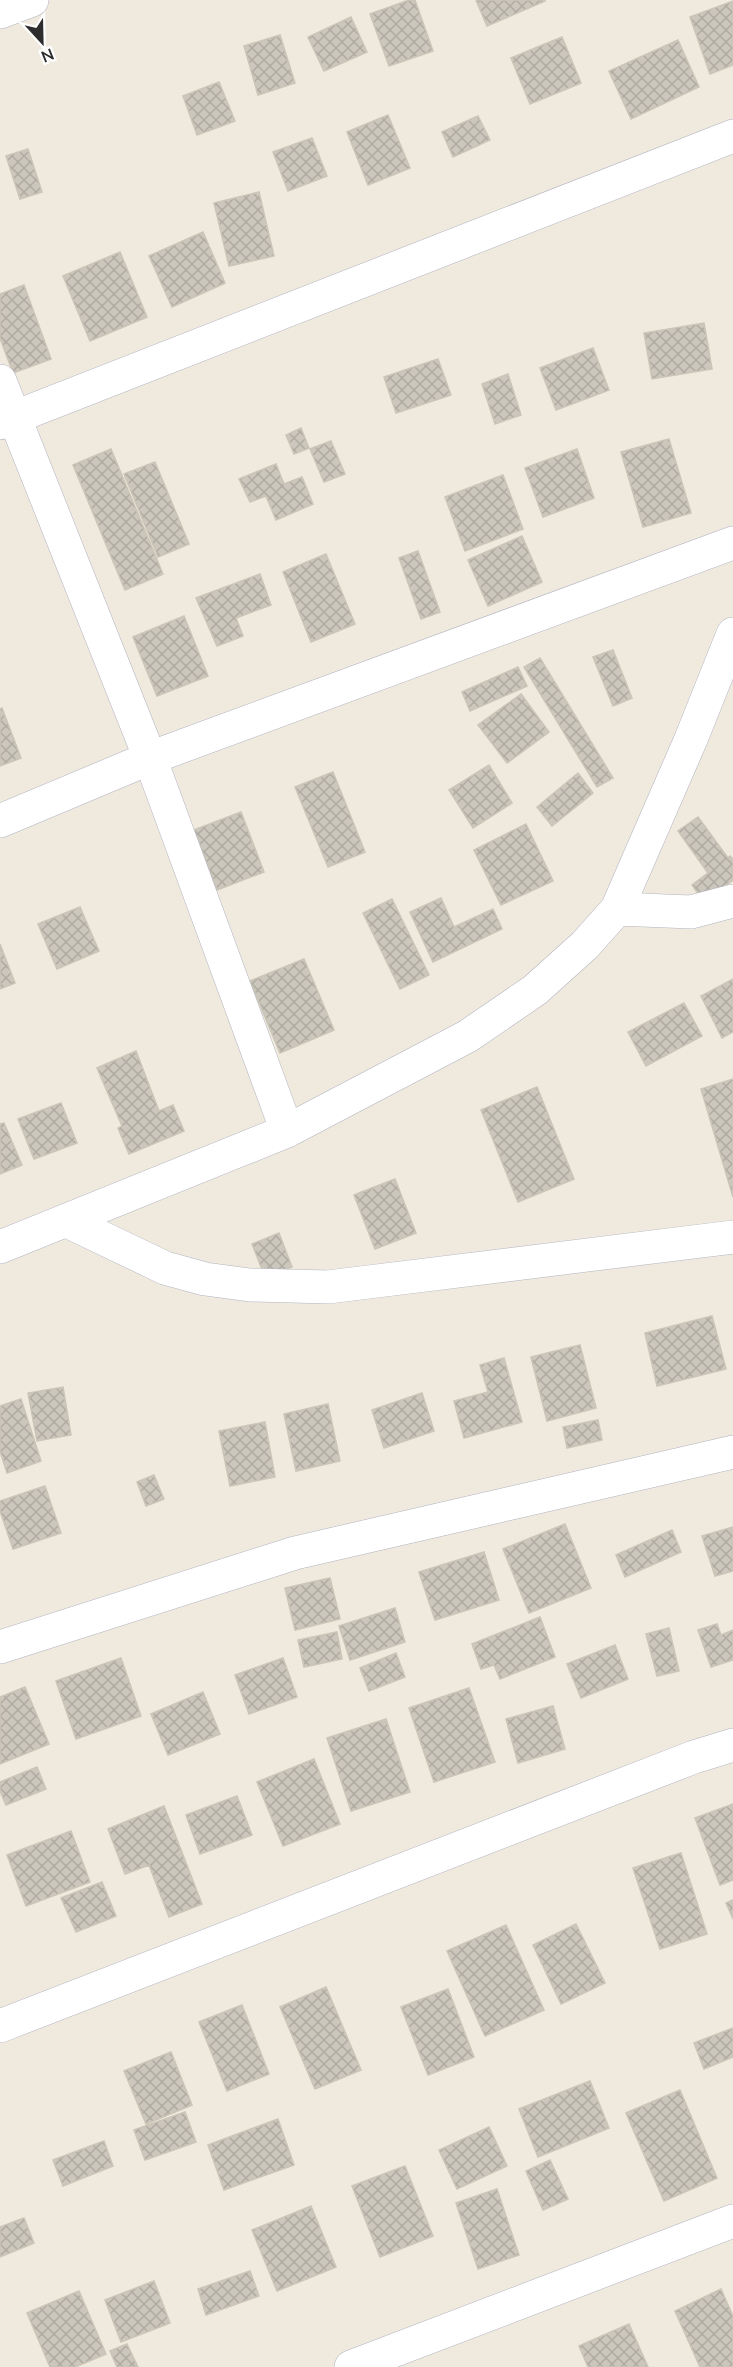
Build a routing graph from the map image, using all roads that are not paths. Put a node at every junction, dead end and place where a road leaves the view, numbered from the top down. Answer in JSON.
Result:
{"nodes":[{"id":1,"x":32,"y":0,"type":"edge"},
{"id":2,"x":0,"y":12,"type":"edge"},
{"id":3,"x":733,"y":136,"type":"edge"},
{"id":4,"x":0,"y":381,"type":"edge"},
{"id":5,"x":8,"y":420,"type":"edge"},
{"id":6,"x":733,"y":543,"type":"edge"},
{"id":7,"x":733,"y":634,"type":"edge"},
{"id":8,"x":150,"y":758,"type":"junction"},
{"id":9,"x":0,"y":821,"type":"edge"},
{"id":10,"x":733,"y":901,"type":"edge"},
{"id":11,"x":617,"y":909,"type":"junction"},
{"id":12,"x":287,"y":1131,"type":"junction"},
{"id":13,"x":67,"y":1221,"type":"junction"},
{"id":14,"x":733,"y":1237,"type":"edge"},
{"id":15,"x":0,"y":1247,"type":"edge"},
{"id":16,"x":733,"y":1452,"type":"edge"},
{"id":17,"x":0,"y":1647,"type":"edge"},
{"id":18,"x":733,"y":1745,"type":"edge"},
{"id":19,"x":0,"y":2026,"type":"edge"},
{"id":20,"x":733,"y":2221,"type":"edge"},
{"id":21,"x":351,"y":2367,"type":"edge"}],
"edges":[{"from":1,"to":2,"type":"street"},
{"from":3,"to":5,"type":"street"},
{"from":4,"to":5,"type":"street"},
{"from":5,"to":8,"type":"street"},
{"from":6,"to":8,"type":"street"},
{"from":7,"to":11,"type":"street"},
{"from":8,"to":9,"type":"street"},
{"from":8,"to":12,"type":"street"},
{"from":10,"to":11,"type":"street"},
{"from":11,"to":12,"type":"street"},
{"from":12,"to":13,"type":"street"},
{"from":13,"to":14,"type":"street"},
{"from":13,"to":15,"type":"street"},
{"from":16,"to":17,"type":"street"},
{"from":18,"to":19,"type":"street"},
{"from":20,"to":21,"type":"street"}]}
